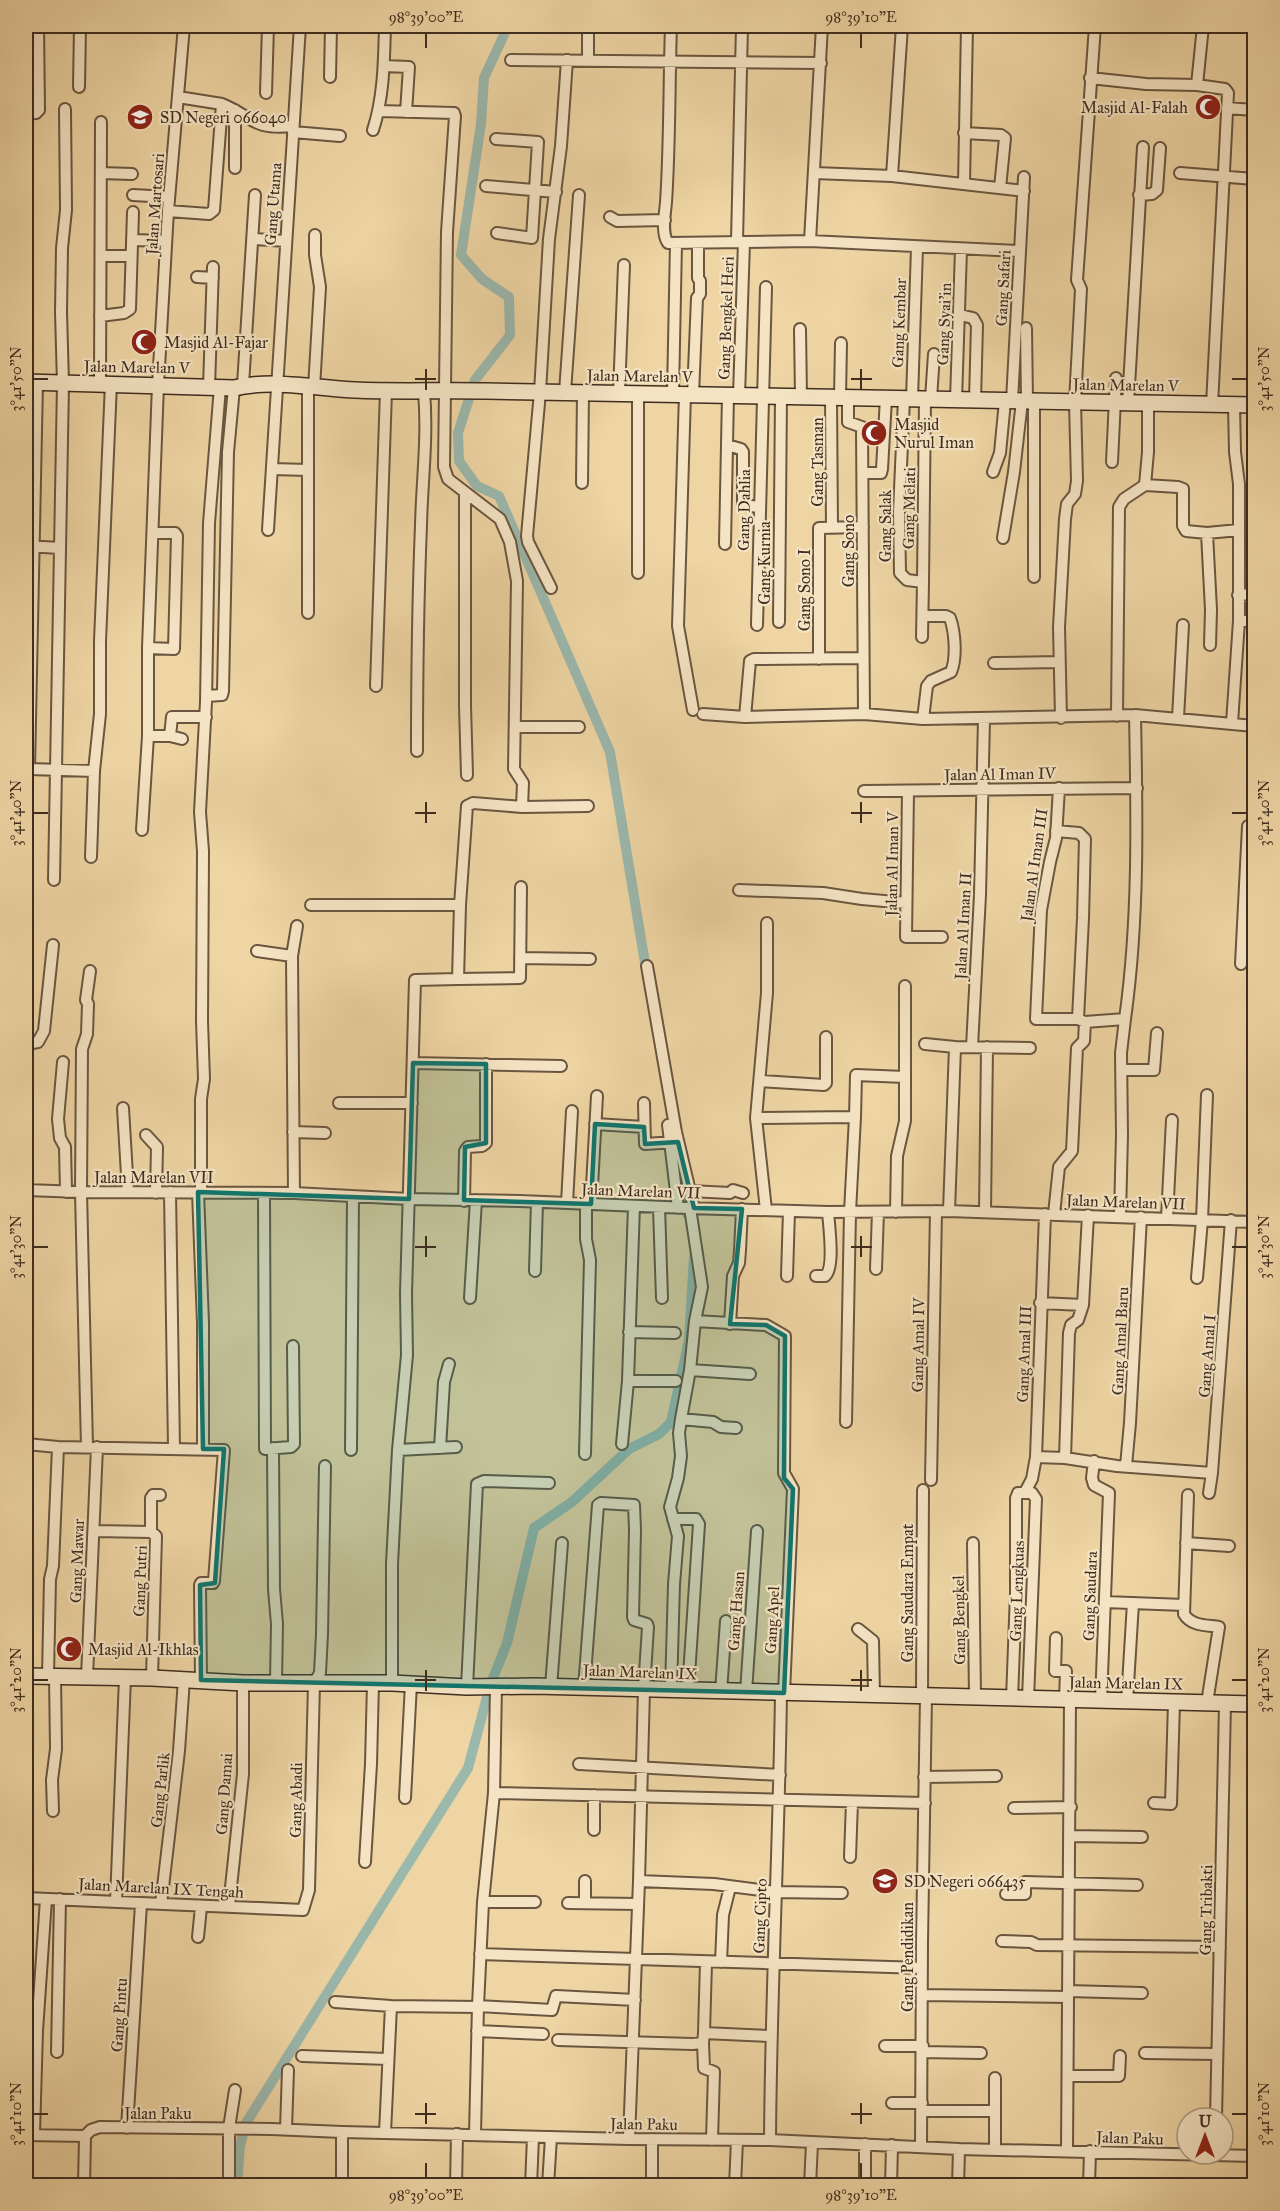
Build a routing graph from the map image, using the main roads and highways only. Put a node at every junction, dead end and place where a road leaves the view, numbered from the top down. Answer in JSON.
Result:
{"nodes":[{"id":1,"x":31,"y":382,"type":"edge"},
{"id":2,"x":1254,"y":405,"type":"edge"},
{"id":3,"x":26,"y":1676,"type":"edge"},
{"id":4,"x":1254,"y":1704,"type":"edge"}],
"edges":[{"from":1,"to":2,"type":"main road","name":"Jalan Marelan V"},
{"from":3,"to":4,"type":"main road","name":"Jalan Marelan IX"}]}
